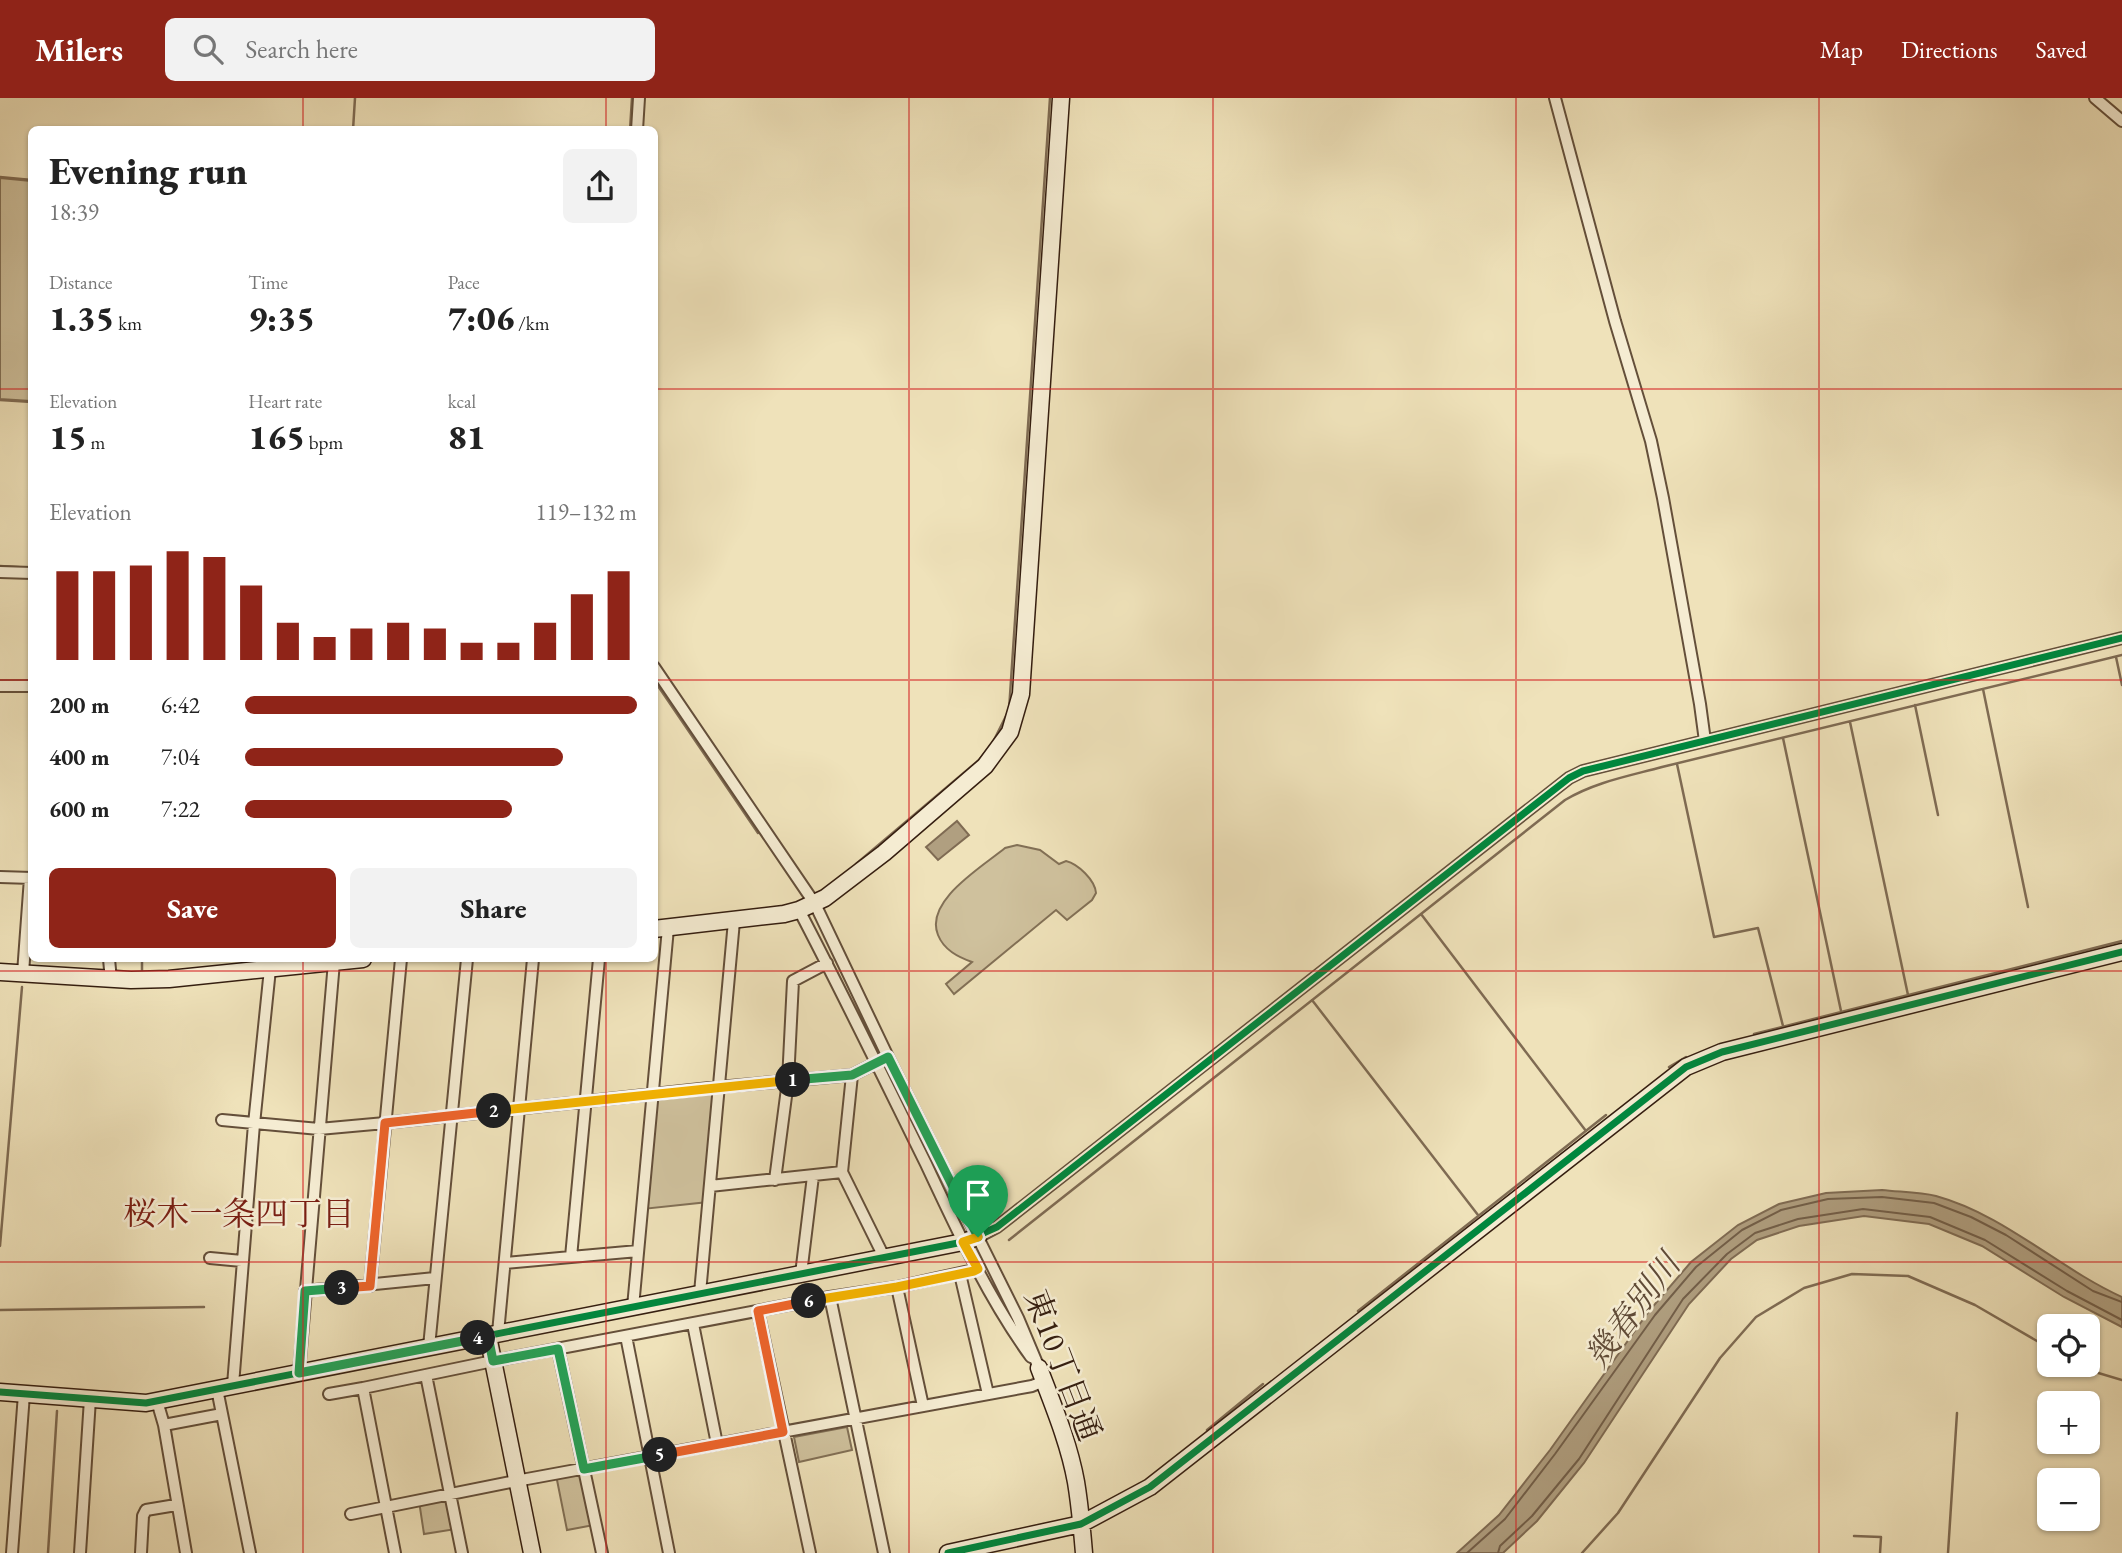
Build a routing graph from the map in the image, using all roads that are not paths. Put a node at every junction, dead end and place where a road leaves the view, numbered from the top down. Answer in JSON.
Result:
{"nodes":[{"id":1,"x":639,"y":98,"type":"edge"},
{"id":2,"x":1061,"y":98,"type":"edge"},
{"id":3,"x":1555,"y":98,"type":"edge"},
{"id":4,"x":2095,"y":98,"type":"edge"},
{"id":5,"x":2122,"y":121,"type":"edge"},
{"id":6,"x":637,"y":126,"type":"edge"},
{"id":7,"x":0,"y":572,"type":"edge"},
{"id":8,"x":28,"y":573,"type":"edge"},
{"id":9,"x":2122,"y":638,"type":"edge"},
{"id":10,"x":658,"y":673,"type":"edge"},
{"id":11,"x":0,"y":686,"type":"edge"},
{"id":12,"x":28,"y":686,"type":"edge"},
{"id":13,"x":1705,"y":741,"type":"junction"},
{"id":14,"x":0,"y":877,"type":"edge"},
{"id":15,"x":28,"y":878,"type":"edge"},
{"id":16,"x":815,"y":904,"type":"junction"},
{"id":17,"x":799,"y":910,"type":"junction"},
{"id":18,"x":28,"y":914,"type":"edge"},
{"id":19,"x":734,"y":921,"type":"junction"},
{"id":20,"x":661,"y":928,"type":"edge"},
{"id":21,"x":2122,"y":952,"type":"edge"},
{"id":22,"x":109,"y":962,"type":"edge"},
{"id":23,"x":334,"y":962,"type":"joint"},
{"id":24,"x":401,"y":962,"type":"edge"},
{"id":25,"x":467,"y":962,"type":"edge"},
{"id":26,"x":533,"y":962,"type":"edge"},
{"id":27,"x":599,"y":962,"type":"edge"},
{"id":28,"x":827,"y":963,"type":"junction"},
{"id":29,"x":270,"y":969,"type":"junction"},
{"id":30,"x":0,"y":972,"type":"edge"},
{"id":31,"x":23,"y":974,"type":"junction"},
{"id":32,"x":111,"y":980,"type":"junction"},
{"id":33,"x":888,"y":1057,"type":"junction"},
{"id":34,"x":876,"y":1062,"type":"junction"},
{"id":35,"x":852,"y":1075,"type":"junction"},
{"id":36,"x":788,"y":1081,"type":"junction"},
{"id":37,"x":719,"y":1087,"type":"junction"},
{"id":38,"x":653,"y":1094,"type":"junction"},
{"id":39,"x":586,"y":1102,"type":"junction"},
{"id":40,"x":520,"y":1109,"type":"junction"},
{"id":41,"x":453,"y":1115,"type":"junction"},
{"id":42,"x":222,"y":1120,"type":"dead end"},
{"id":43,"x":385,"y":1123,"type":"junction"},
{"id":44,"x":254,"y":1124,"type":"junction"},
{"id":45,"x":319,"y":1129,"type":"junction"},
{"id":46,"x":842,"y":1172,"type":"junction"},
{"id":47,"x":813,"y":1176,"type":"junction"},
{"id":48,"x":775,"y":1180,"type":"junction"},
{"id":49,"x":710,"y":1186,"type":"junction"},
{"id":50,"x":970,"y":1239,"type":"junction"},
{"id":51,"x":638,"y":1251,"type":"junction"},
{"id":52,"x":571,"y":1257,"type":"junction"},
{"id":53,"x":884,"y":1257,"type":"junction"},
{"id":54,"x":210,"y":1258,"type":"dead end"},
{"id":55,"x":242,"y":1261,"type":"junction"},
{"id":56,"x":505,"y":1264,"type":"junction"},
{"id":57,"x":978,"y":1269,"type":"junction"},
{"id":58,"x":801,"y":1274,"type":"junction"},
{"id":59,"x":960,"y":1274,"type":"junction"},
{"id":60,"x":435,"y":1278,"type":"junction"},
{"id":61,"x":370,"y":1286,"type":"junction"},
{"id":62,"x":897,"y":1287,"type":"junction"},
{"id":63,"x":305,"y":1291,"type":"junction"},
{"id":64,"x":700,"y":1293,"type":"junction"},
{"id":65,"x":830,"y":1297,"type":"junction"},
{"id":66,"x":633,"y":1307,"type":"junction"},
{"id":67,"x":758,"y":1311,"type":"junction"},
{"id":68,"x":693,"y":1324,"type":"junction"},
{"id":69,"x":493,"y":1334,"type":"junction"},
{"id":70,"x":626,"y":1336,"type":"junction"},
{"id":71,"x":429,"y":1347,"type":"junction"},
{"id":72,"x":558,"y":1349,"type":"junction"},
{"id":73,"x":493,"y":1361,"type":"junction"},
{"id":74,"x":299,"y":1373,"type":"junction"},
{"id":75,"x":1041,"y":1374,"type":"junction"},
{"id":76,"x":426,"y":1375,"type":"junction"},
{"id":77,"x":225,"y":1387,"type":"junction"},
{"id":78,"x":363,"y":1388,"type":"junction"},
{"id":79,"x":0,"y":1392,"type":"edge"},
{"id":80,"x":24,"y":1394,"type":"junction"},
{"id":81,"x":329,"y":1394,"type":"dead end"},
{"id":82,"x":988,"y":1394,"type":"junction"},
{"id":83,"x":90,"y":1399,"type":"junction"},
{"id":84,"x":157,"y":1401,"type":"junction"},
{"id":85,"x":923,"y":1406,"type":"junction"},
{"id":86,"x":222,"y":1414,"type":"junction"},
{"id":87,"x":856,"y":1418,"type":"junction"},
{"id":88,"x":164,"y":1424,"type":"junction"},
{"id":89,"x":783,"y":1432,"type":"junction"},
{"id":90,"x":717,"y":1444,"type":"junction"},
{"id":91,"x":649,"y":1457,"type":"junction"},
{"id":92,"x":584,"y":1469,"type":"junction"},
{"id":93,"x":516,"y":1481,"type":"junction"},
{"id":94,"x":451,"y":1495,"type":"junction"},
{"id":95,"x":176,"y":1505,"type":"junction"},
{"id":96,"x":386,"y":1508,"type":"junction"},
{"id":97,"x":351,"y":1514,"type":"dead end"},
{"id":98,"x":1081,"y":1524,"type":"junction"},
{"id":99,"x":974,"y":1551,"type":"edge"},
{"id":100,"x":12,"y":1553,"type":"edge"},
{"id":101,"x":80,"y":1553,"type":"edge"},
{"id":102,"x":141,"y":1553,"type":"edge"},
{"id":103,"x":186,"y":1553,"type":"edge"},
{"id":104,"x":250,"y":1553,"type":"edge"},
{"id":105,"x":395,"y":1553,"type":"edge"},
{"id":106,"x":462,"y":1553,"type":"edge"},
{"id":107,"x":532,"y":1553,"type":"edge"},
{"id":108,"x":602,"y":1553,"type":"edge"},
{"id":109,"x":669,"y":1553,"type":"edge"},
{"id":110,"x":810,"y":1553,"type":"edge"},
{"id":111,"x":884,"y":1553,"type":"edge"},
{"id":112,"x":948,"y":1553,"type":"edge"},
{"id":113,"x":1084,"y":1553,"type":"edge"}],
"edges":[{"from":1,"to":6,"type":"street"},
{"from":2,"to":16,"type":"street"},
{"from":3,"to":13,"type":"street"},
{"from":4,"to":5,"type":"street"},
{"from":7,"to":8,"type":"street"},
{"from":9,"to":13,"type":"street"},
{"from":10,"to":16,"type":"street","name":"東10丁目通"},
{"from":11,"to":12,"type":"street"},
{"from":13,"to":50,"type":"street"},
{"from":14,"to":15,"type":"street"},
{"from":16,"to":17,"type":"street"},
{"from":16,"to":33,"type":"street","name":"東10丁目通"},
{"from":17,"to":19,"type":"street"},
{"from":17,"to":28,"type":"street"},
{"from":18,"to":31,"type":"street"},
{"from":19,"to":20,"type":"street"},
{"from":19,"to":37,"type":"street"},
{"from":20,"to":38,"type":"street"},
{"from":21,"to":98,"type":"street"},
{"from":22,"to":32,"type":"street"},
{"from":23,"to":29,"type":"street"},
{"from":23,"to":45,"type":"street"},
{"from":24,"to":43,"type":"street"},
{"from":25,"to":41,"type":"street"},
{"from":26,"to":40,"type":"street"},
{"from":27,"to":39,"type":"street"},
{"from":28,"to":34,"type":"street"},
{"from":28,"to":36,"type":"street"},
{"from":29,"to":32,"type":"street"},
{"from":29,"to":44,"type":"street"},
{"from":30,"to":31,"type":"street"},
{"from":31,"to":32,"type":"street"},
{"from":33,"to":34,"type":"street"},
{"from":33,"to":50,"type":"street","name":"東10丁目通"},
{"from":34,"to":35,"type":"street"},
{"from":34,"to":50,"type":"street"},
{"from":35,"to":36,"type":"street"},
{"from":35,"to":46,"type":"street"},
{"from":36,"to":37,"type":"street"},
{"from":36,"to":48,"type":"street"},
{"from":37,"to":38,"type":"street"},
{"from":37,"to":49,"type":"street"},
{"from":38,"to":39,"type":"street"},
{"from":38,"to":51,"type":"street"},
{"from":39,"to":40,"type":"street"},
{"from":39,"to":52,"type":"street"},
{"from":40,"to":41,"type":"street"},
{"from":40,"to":56,"type":"street"},
{"from":41,"to":43,"type":"street"},
{"from":41,"to":60,"type":"street"},
{"from":42,"to":44,"type":"street"},
{"from":43,"to":45,"type":"street"},
{"from":43,"to":61,"type":"street"},
{"from":44,"to":45,"type":"street"},
{"from":44,"to":55,"type":"street"},
{"from":45,"to":63,"type":"street"},
{"from":46,"to":47,"type":"street"},
{"from":46,"to":53,"type":"street"},
{"from":47,"to":48,"type":"street"},
{"from":47,"to":58,"type":"street"},
{"from":48,"to":49,"type":"street"},
{"from":49,"to":64,"type":"street"},
{"from":50,"to":53,"type":"street"},
{"from":50,"to":57,"type":"street"},
{"from":50,"to":75,"type":"street","name":"東10丁目通"},
{"from":51,"to":52,"type":"street"},
{"from":51,"to":66,"type":"street"},
{"from":52,"to":56,"type":"street"},
{"from":53,"to":58,"type":"street"},
{"from":54,"to":55,"type":"street"},
{"from":55,"to":77,"type":"street"},
{"from":56,"to":69,"type":"street"},
{"from":57,"to":59,"type":"street"},
{"from":57,"to":75,"type":"street"},
{"from":58,"to":64,"type":"street"},
{"from":59,"to":62,"type":"street"},
{"from":59,"to":82,"type":"street"},
{"from":60,"to":61,"type":"street"},
{"from":60,"to":71,"type":"street"},
{"from":61,"to":63,"type":"street"},
{"from":62,"to":65,"type":"street"},
{"from":62,"to":85,"type":"street"},
{"from":63,"to":74,"type":"street"},
{"from":64,"to":66,"type":"street"},
{"from":65,"to":67,"type":"street"},
{"from":65,"to":87,"type":"street"},
{"from":66,"to":69,"type":"street"},
{"from":67,"to":68,"type":"street"},
{"from":67,"to":89,"type":"street"},
{"from":68,"to":70,"type":"street"},
{"from":68,"to":90,"type":"street"},
{"from":69,"to":71,"type":"street"},
{"from":69,"to":73,"type":"street"},
{"from":70,"to":72,"type":"street"},
{"from":70,"to":91,"type":"street"},
{"from":71,"to":74,"type":"street"},
{"from":72,"to":73,"type":"street"},
{"from":72,"to":92,"type":"street"},
{"from":73,"to":76,"type":"street"},
{"from":73,"to":93,"type":"street"},
{"from":74,"to":77,"type":"street"},
{"from":75,"to":82,"type":"street"},
{"from":75,"to":98,"type":"street","name":"東10丁目通"},
{"from":76,"to":78,"type":"street"},
{"from":76,"to":94,"type":"street"},
{"from":77,"to":84,"type":"street"},
{"from":77,"to":86,"type":"street"},
{"from":78,"to":81,"type":"street"},
{"from":78,"to":96,"type":"street"},
{"from":79,"to":80,"type":"street"},
{"from":80,"to":83,"type":"street"},
{"from":80,"to":100,"type":"street"},
{"from":82,"to":85,"type":"street"},
{"from":83,"to":84,"type":"street"},
{"from":83,"to":101,"type":"street"},
{"from":84,"to":88,"type":"street"},
{"from":85,"to":87,"type":"street"},
{"from":86,"to":88,"type":"street"},
{"from":86,"to":104,"type":"street"},
{"from":87,"to":89,"type":"street"},
{"from":87,"to":111,"type":"street"},
{"from":88,"to":95,"type":"street"},
{"from":89,"to":90,"type":"street"},
{"from":89,"to":110,"type":"street"},
{"from":90,"to":91,"type":"street"},
{"from":91,"to":92,"type":"street"},
{"from":91,"to":109,"type":"street"},
{"from":92,"to":93,"type":"street"},
{"from":92,"to":108,"type":"street"},
{"from":93,"to":94,"type":"street"},
{"from":93,"to":107,"type":"street"},
{"from":94,"to":96,"type":"street"},
{"from":94,"to":106,"type":"street"},
{"from":95,"to":102,"type":"street"},
{"from":95,"to":103,"type":"street"},
{"from":96,"to":97,"type":"street"},
{"from":96,"to":105,"type":"street"},
{"from":98,"to":99,"type":"street"},
{"from":98,"to":113,"type":"street","name":"東10丁目通"},
{"from":99,"to":112,"type":"street"}]}
